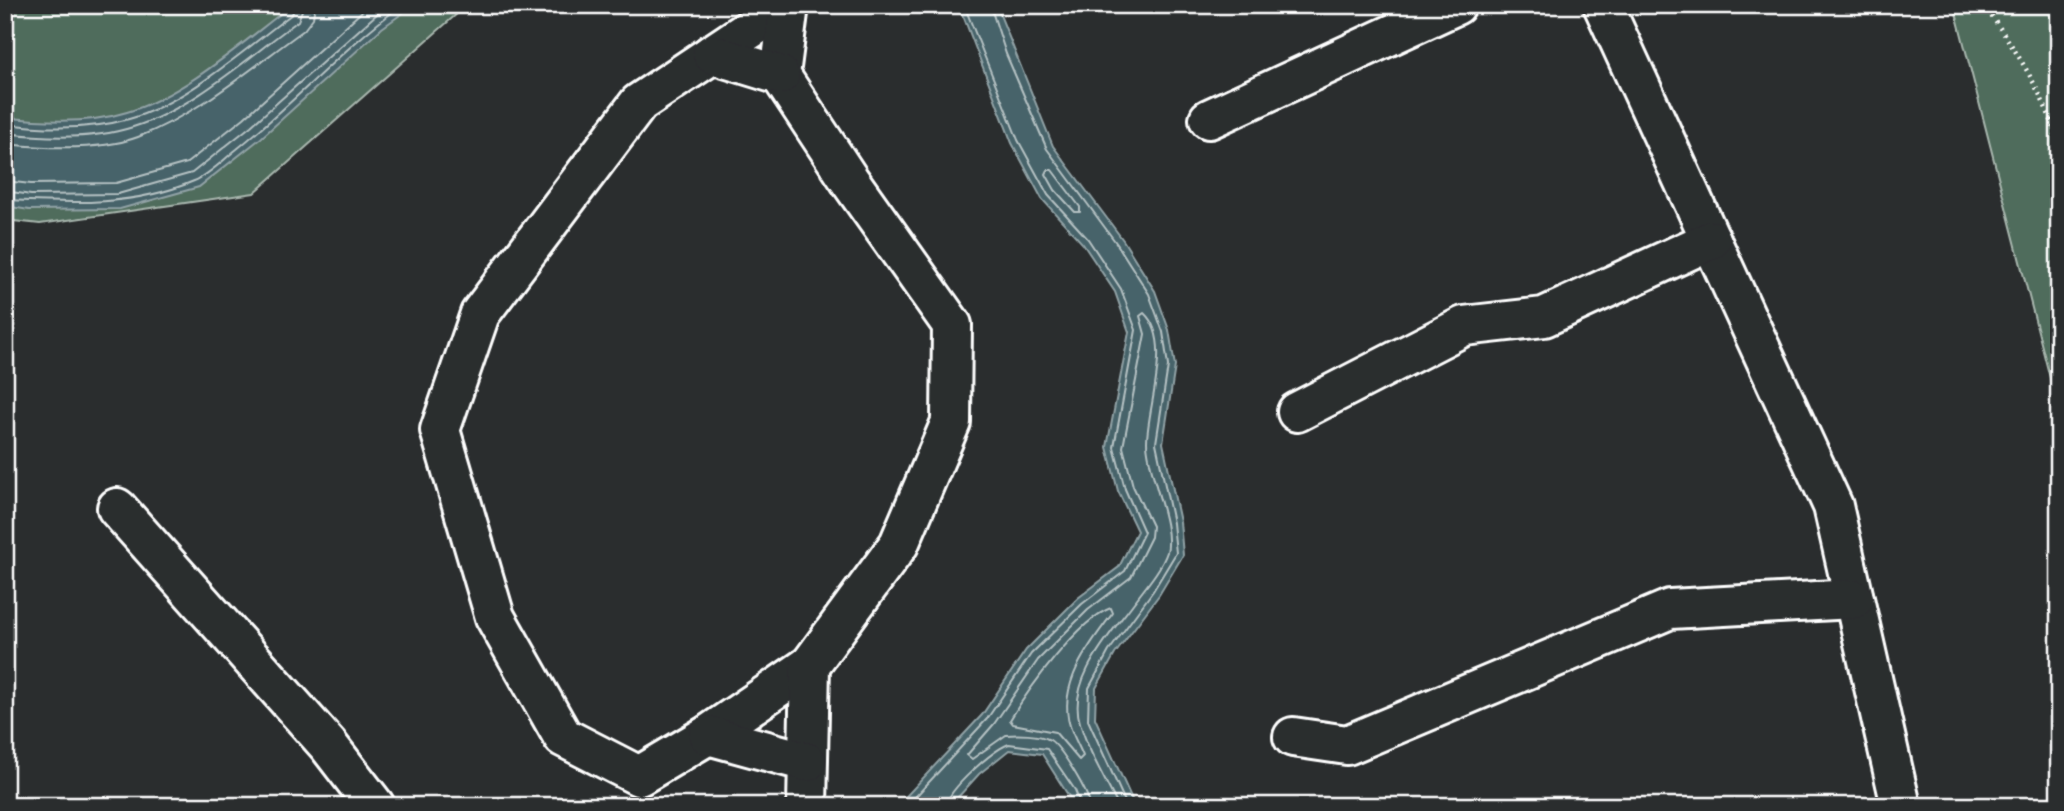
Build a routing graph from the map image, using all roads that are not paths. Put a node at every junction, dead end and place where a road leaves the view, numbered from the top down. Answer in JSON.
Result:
{"nodes":[{"id":1,"x":787,"y":5,"type":"edge"},
{"id":2,"x":1456,"y":5,"type":"edge"},
{"id":3,"x":1603,"y":5,"type":"edge"},
{"id":4,"x":712,"y":54,"type":"junction"},
{"id":5,"x":780,"y":75,"type":"junction"},
{"id":6,"x":1209,"y":119,"type":"dead end"},
{"id":7,"x":1711,"y":240,"type":"junction"},
{"id":8,"x":1297,"y":412,"type":"dead end"},
{"id":9,"x":117,"y":508,"type":"dead end"},
{"id":10,"x":1854,"y":598,"type":"junction"},
{"id":11,"x":810,"y":665,"type":"junction"},
{"id":12,"x":708,"y":735,"type":"junction"},
{"id":13,"x":1293,"y":737,"type":"dead end"},
{"id":14,"x":807,"y":762,"type":"junction"},
{"id":15,"x":375,"y":806,"type":"edge"},
{"id":16,"x":807,"y":806,"type":"edge"},
{"id":17,"x":1901,"y":806,"type":"edge"}],
"edges":[{"from":1,"to":4,"type":"street"},
{"from":1,"to":5,"type":"street"},
{"from":2,"to":6,"type":"street"},
{"from":3,"to":7,"type":"street"},
{"from":4,"to":5,"type":"street"},
{"from":4,"to":12,"type":"street"},
{"from":5,"to":11,"type":"street"},
{"from":7,"to":8,"type":"street"},
{"from":7,"to":10,"type":"street"},
{"from":9,"to":15,"type":"street"},
{"from":10,"to":13,"type":"street"},
{"from":10,"to":17,"type":"street"},
{"from":11,"to":12,"type":"street"},
{"from":11,"to":14,"type":"street"},
{"from":12,"to":14,"type":"street"},
{"from":14,"to":16,"type":"street"}]}
